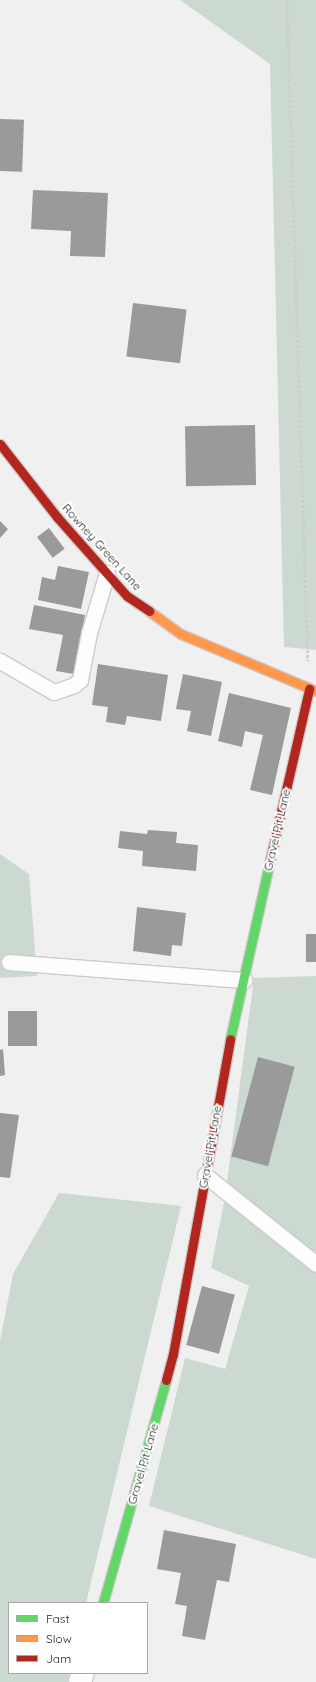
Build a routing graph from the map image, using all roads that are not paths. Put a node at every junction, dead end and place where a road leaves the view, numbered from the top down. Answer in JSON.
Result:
{"nodes":[{"id":1,"x":0,"y":444,"type":"edge"},
{"id":2,"x":107,"y":573,"type":"junction"},
{"id":3,"x":0,"y":661,"type":"edge"},
{"id":4,"x":313,"y":690,"type":"edge"},
{"id":5,"x":9,"y":962,"type":"dead end"},
{"id":6,"x":244,"y":980,"type":"junction"},
{"id":7,"x":205,"y":1175,"type":"junction"},
{"id":8,"x":316,"y":1264,"type":"edge"},
{"id":9,"x":103,"y":1602,"type":"edge"}],
"edges":[{"from":1,"to":2,"type":"street","name":"Rowney Green Lane"},
{"from":2,"to":3,"type":"lane"},
{"from":2,"to":4,"type":"street","name":"Rowney Green Lane"},
{"from":4,"to":6,"type":"street","name":"Gravel Pit Lane"},
{"from":5,"to":6,"type":"lane"},
{"from":6,"to":7,"type":"street","name":"Gravel Pit Lane"},
{"from":7,"to":8,"type":"lane"},
{"from":7,"to":9,"type":"street","name":"Gravel Pit Lane"}]}
